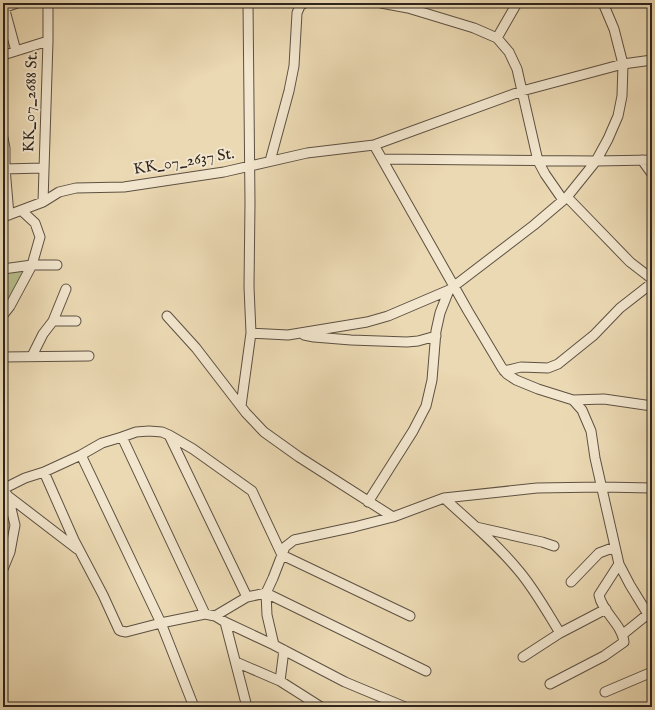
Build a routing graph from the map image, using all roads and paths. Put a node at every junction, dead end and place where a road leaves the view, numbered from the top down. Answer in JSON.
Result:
{"nodes":[{"id":1,"x":17,"y":3,"type":"edge"},
{"id":2,"x":48,"y":3,"type":"edge"},
{"id":3,"x":248,"y":3,"type":"edge"},
{"id":4,"x":304,"y":3,"type":"edge"},
{"id":5,"x":381,"y":3,"type":"edge"},
{"id":6,"x":517,"y":3,"type":"edge"},
{"id":7,"x":604,"y":3,"type":"edge"},
{"id":8,"x":4,"y":7,"type":"edge"},
{"id":9,"x":6,"y":24,"type":"edge"},
{"id":10,"x":497,"y":38,"type":"junction"},
{"id":11,"x":48,"y":41,"type":"junction"},
{"id":12,"x":16,"y":51,"type":"junction"},
{"id":13,"x":3,"y":55,"type":"edge"},
{"id":14,"x":652,"y":60,"type":"edge"},
{"id":15,"x":623,"y":64,"type":"junction"},
{"id":16,"x":522,"y":92,"type":"junction"},
{"id":17,"x":3,"y":138,"type":"edge"},
{"id":18,"x":374,"y":145,"type":"junction"},
{"id":19,"x":382,"y":159,"type":"junction"},
{"id":20,"x":642,"y":160,"type":"junction"},
{"id":21,"x":652,"y":160,"type":"edge"},
{"id":22,"x":270,"y":161,"type":"junction"},
{"id":23,"x":538,"y":161,"type":"junction"},
{"id":24,"x":596,"y":161,"type":"junction"},
{"id":25,"x":249,"y":166,"type":"junction"},
{"id":26,"x":4,"y":168,"type":"edge"},
{"id":27,"x":44,"y":168,"type":"junction"},
{"id":28,"x":652,"y":174,"type":"edge"},
{"id":29,"x":565,"y":198,"type":"junction"},
{"id":30,"x":42,"y":202,"type":"junction"},
{"id":31,"x":22,"y":211,"type":"junction"},
{"id":32,"x":6,"y":216,"type":"edge"},
{"id":33,"x":32,"y":265,"type":"junction"},
{"id":34,"x":57,"y":265,"type":"dead end"},
{"id":35,"x":3,"y":269,"type":"edge"},
{"id":36,"x":652,"y":279,"type":"edge"},
{"id":37,"x":652,"y":283,"type":"edge"},
{"id":38,"x":451,"y":288,"type":"junction"},
{"id":39,"x":66,"y":289,"type":"dead end"},
{"id":40,"x":3,"y":315,"type":"edge"},
{"id":41,"x":167,"y":316,"type":"dead end"},
{"id":42,"x":53,"y":321,"type":"junction"},
{"id":43,"x":76,"y":321,"type":"dead end"},
{"id":44,"x":251,"y":333,"type":"junction"},
{"id":45,"x":299,"y":333,"type":"junction"},
{"id":46,"x":436,"y":336,"type":"junction"},
{"id":47,"x":32,"y":356,"type":"junction"},
{"id":48,"x":89,"y":356,"type":"dead end"},
{"id":49,"x":3,"y":357,"type":"edge"},
{"id":50,"x":504,"y":371,"type":"junction"},
{"id":51,"x":573,"y":400,"type":"junction"},
{"id":52,"x":241,"y":406,"type":"junction"},
{"id":53,"x":652,"y":406,"type":"edge"},
{"id":54,"x":169,"y":435,"type":"junction"},
{"id":55,"x":122,"y":437,"type":"junction"},
{"id":56,"x":81,"y":454,"type":"junction"},
{"id":57,"x":44,"y":472,"type":"junction"},
{"id":58,"x":602,"y":486,"type":"junction"},
{"id":59,"x":652,"y":488,"type":"edge"},
{"id":60,"x":5,"y":492,"type":"edge"},
{"id":61,"x":444,"y":498,"type":"junction"},
{"id":62,"x":368,"y":502,"type":"junction"},
{"id":63,"x":393,"y":518,"type":"junction"},
{"id":64,"x":476,"y":527,"type":"junction"},
{"id":65,"x":554,"y":546,"type":"dead end"},
{"id":66,"x":615,"y":546,"type":"junction"},
{"id":67,"x":80,"y":550,"type":"junction"},
{"id":68,"x":282,"y":555,"type":"junction"},
{"id":69,"x":619,"y":564,"type":"junction"},
{"id":70,"x":3,"y":569,"type":"edge"},
{"id":71,"x":571,"y":582,"type":"dead end"},
{"id":72,"x":266,"y":594,"type":"junction"},
{"id":73,"x":247,"y":597,"type":"junction"},
{"id":74,"x":606,"y":609,"type":"junction"},
{"id":75,"x":205,"y":614,"type":"junction"},
{"id":76,"x":215,"y":616,"type":"junction"},
{"id":77,"x":410,"y":616,"type":"dead end"},
{"id":78,"x":650,"y":618,"type":"edge"},
{"id":79,"x":225,"y":622,"type":"junction"},
{"id":80,"x":161,"y":623,"type":"junction"},
{"id":81,"x":560,"y":633,"type":"junction"},
{"id":82,"x":622,"y":635,"type":"junction"},
{"id":83,"x":274,"y":645,"type":"junction"},
{"id":84,"x":284,"y":650,"type":"junction"},
{"id":85,"x":523,"y":657,"type":"dead end"},
{"id":86,"x":236,"y":662,"type":"junction"},
{"id":87,"x":426,"y":671,"type":"dead end"},
{"id":88,"x":652,"y":672,"type":"edge"},
{"id":89,"x":280,"y":681,"type":"junction"},
{"id":90,"x":550,"y":684,"type":"dead end"},
{"id":91,"x":605,"y":692,"type":"dead end"},
{"id":92,"x":194,"y":707,"type":"edge"},
{"id":93,"x":247,"y":707,"type":"edge"},
{"id":94,"x":321,"y":707,"type":"edge"},
{"id":95,"x":404,"y":707,"type":"edge"}],
"edges":[{"from":1,"to":8,"type":"street"},
{"from":2,"to":11,"type":"street","name":"KK_07_2688 St."},
{"from":3,"to":25,"type":"street"},
{"from":4,"to":22,"type":"street"},
{"from":5,"to":10,"type":"street"},
{"from":6,"to":10,"type":"street"},
{"from":7,"to":15,"type":"street"},
{"from":8,"to":9,"type":"street"},
{"from":9,"to":12,"type":"street"},
{"from":10,"to":16,"type":"street"},
{"from":11,"to":12,"type":"street"},
{"from":11,"to":27,"type":"street","name":"KK_07_2688 St."},
{"from":12,"to":13,"type":"street"},
{"from":14,"to":15,"type":"street","name":"KK_07_2637 St."},
{"from":15,"to":16,"type":"street","name":"KK_07_2637 St."},
{"from":15,"to":24,"type":"street"},
{"from":16,"to":18,"type":"street","name":"KK_07_2637 St."},
{"from":16,"to":23,"type":"street"},
{"from":17,"to":26,"type":"street"},
{"from":18,"to":19,"type":"street"},
{"from":18,"to":22,"type":"street","name":"KK_07_2637 St."},
{"from":19,"to":23,"type":"street"},
{"from":19,"to":38,"type":"street"},
{"from":20,"to":21,"type":"street"},
{"from":20,"to":24,"type":"street"},
{"from":20,"to":28,"type":"street"},
{"from":22,"to":25,"type":"street","name":"KK_07_2637 St."},
{"from":23,"to":24,"type":"street"},
{"from":23,"to":29,"type":"street"},
{"from":24,"to":29,"type":"street"},
{"from":25,"to":30,"type":"street","name":"KK_07_2637 St."},
{"from":25,"to":44,"type":"street"},
{"from":26,"to":27,"type":"street"},
{"from":26,"to":32,"type":"street"},
{"from":27,"to":30,"type":"street","name":"KK_07_2688 St."},
{"from":29,"to":36,"type":"street"},
{"from":29,"to":38,"type":"street"},
{"from":30,"to":31,"type":"street","name":"KK_07_2637 St."},
{"from":31,"to":32,"type":"street","name":"KK_07_2637 St."},
{"from":31,"to":33,"type":"street"},
{"from":33,"to":34,"type":"street"},
{"from":33,"to":35,"type":"street"},
{"from":33,"to":40,"type":"street"},
{"from":37,"to":50,"type":"street"},
{"from":38,"to":45,"type":"street"},
{"from":38,"to":46,"type":"street"},
{"from":38,"to":50,"type":"street"},
{"from":39,"to":42,"type":"street"},
{"from":41,"to":52,"type":"street"},
{"from":42,"to":43,"type":"street"},
{"from":42,"to":47,"type":"street"},
{"from":44,"to":45,"type":"street"},
{"from":44,"to":52,"type":"street"},
{"from":45,"to":46,"type":"street"},
{"from":46,"to":62,"type":"street"},
{"from":47,"to":48,"type":"street"},
{"from":47,"to":49,"type":"street"},
{"from":50,"to":51,"type":"street"},
{"from":51,"to":53,"type":"street"},
{"from":51,"to":58,"type":"street"},
{"from":52,"to":62,"type":"street"},
{"from":54,"to":55,"type":"street"},
{"from":54,"to":68,"type":"street"},
{"from":54,"to":73,"type":"street"},
{"from":55,"to":56,"type":"street"},
{"from":55,"to":75,"type":"street"},
{"from":56,"to":57,"type":"street"},
{"from":56,"to":80,"type":"street"},
{"from":57,"to":60,"type":"street"},
{"from":57,"to":67,"type":"street"},
{"from":58,"to":59,"type":"street"},
{"from":58,"to":61,"type":"street"},
{"from":58,"to":66,"type":"street"},
{"from":60,"to":67,"type":"street"},
{"from":60,"to":70,"type":"street"},
{"from":61,"to":63,"type":"street"},
{"from":61,"to":64,"type":"street"},
{"from":62,"to":63,"type":"street"},
{"from":63,"to":68,"type":"street"},
{"from":64,"to":65,"type":"street"},
{"from":64,"to":81,"type":"street"},
{"from":66,"to":69,"type":"street"},
{"from":66,"to":71,"type":"street"},
{"from":67,"to":80,"type":"street"},
{"from":68,"to":72,"type":"street"},
{"from":68,"to":77,"type":"street"},
{"from":69,"to":74,"type":"street"},
{"from":69,"to":78,"type":"street"},
{"from":72,"to":73,"type":"street"},
{"from":72,"to":83,"type":"street"},
{"from":72,"to":87,"type":"street"},
{"from":73,"to":76,"type":"street"},
{"from":74,"to":81,"type":"street"},
{"from":74,"to":82,"type":"street"},
{"from":75,"to":76,"type":"street"},
{"from":75,"to":80,"type":"street"},
{"from":76,"to":79,"type":"street"},
{"from":78,"to":82,"type":"street"},
{"from":79,"to":83,"type":"street"},
{"from":79,"to":86,"type":"street"},
{"from":80,"to":92,"type":"street"},
{"from":81,"to":85,"type":"street"},
{"from":82,"to":90,"type":"street"},
{"from":83,"to":84,"type":"street"},
{"from":84,"to":89,"type":"street"},
{"from":84,"to":95,"type":"street"},
{"from":86,"to":89,"type":"street"},
{"from":86,"to":93,"type":"street"},
{"from":88,"to":91,"type":"street"},
{"from":89,"to":94,"type":"street"}]}
